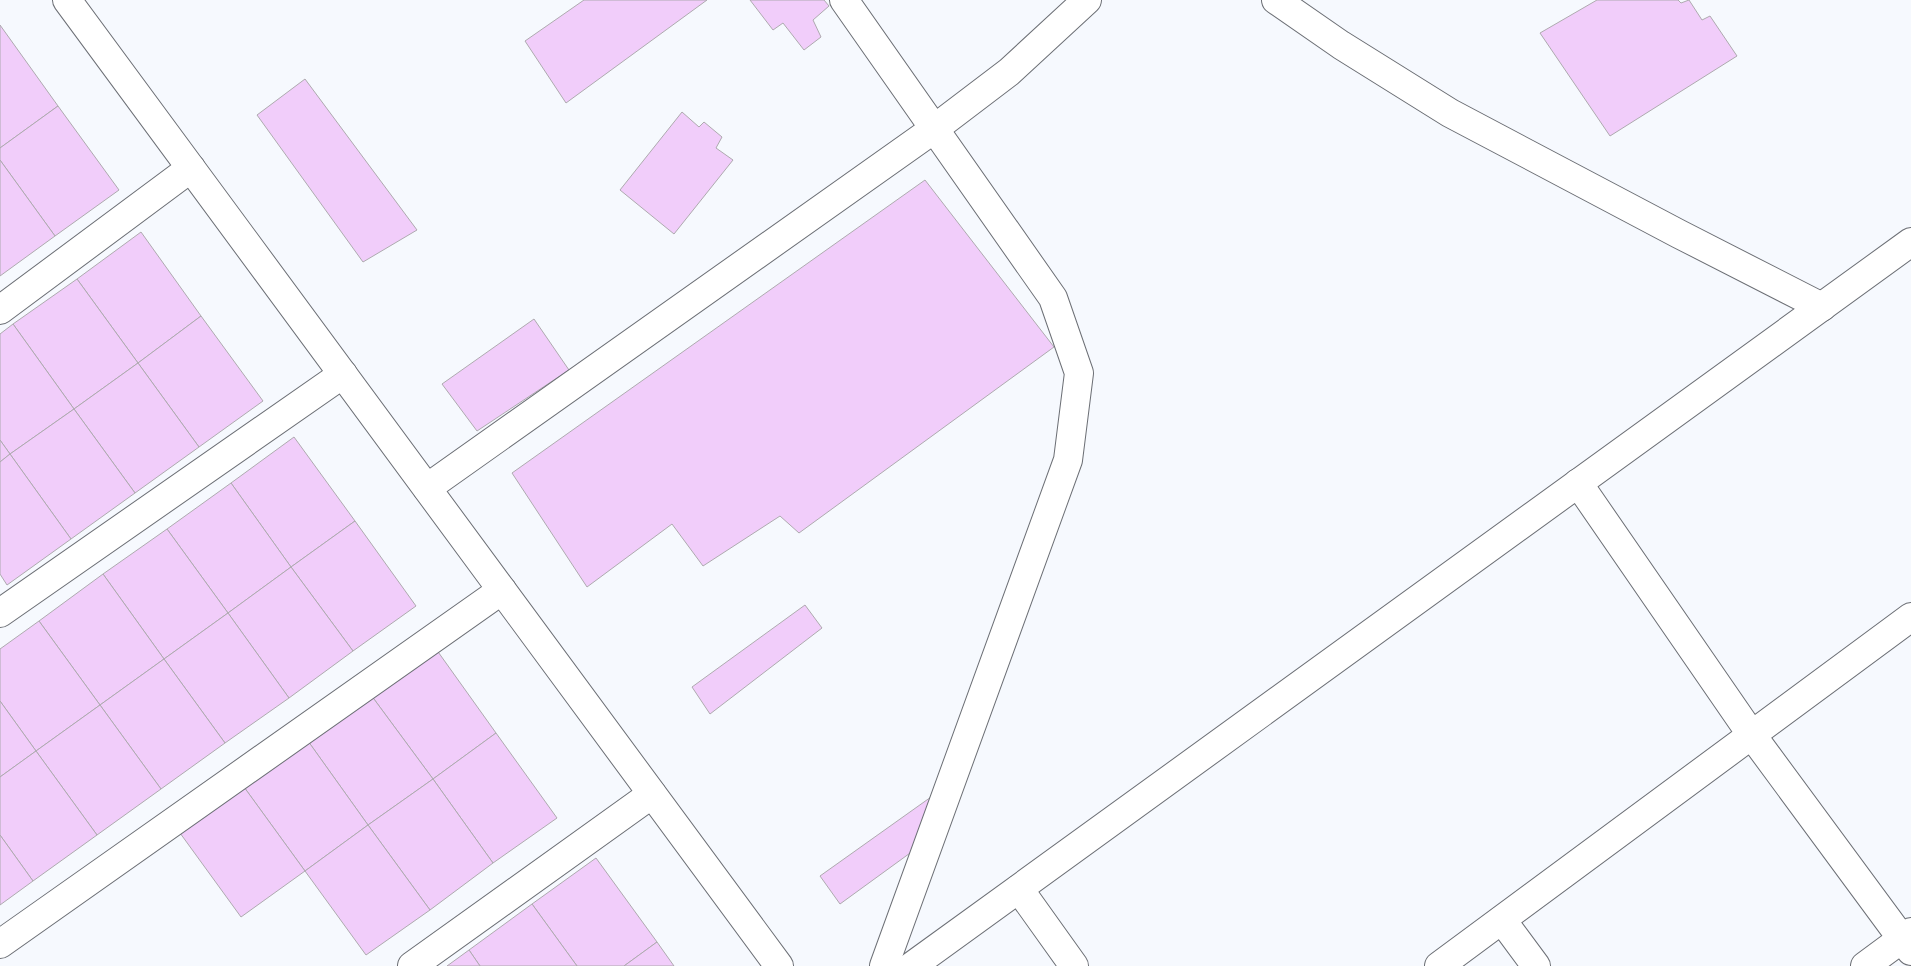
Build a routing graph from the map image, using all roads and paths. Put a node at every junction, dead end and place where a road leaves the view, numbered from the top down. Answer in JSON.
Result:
{"nodes":[{"id":1,"x":67,"y":0,"type":"edge"},
{"id":2,"x":844,"y":0,"type":"edge"},
{"id":3,"x":1087,"y":0,"type":"edge"},
{"id":4,"x":1276,"y":0,"type":"edge"},
{"id":5,"x":934,"y":129,"type":"junction"},
{"id":6,"x":191,"y":168,"type":"junction"},
{"id":7,"x":1911,"y":242,"type":"edge"},
{"id":8,"x":1822,"y":307,"type":"junction"},
{"id":9,"x":0,"y":310,"type":"edge"},
{"id":10,"x":343,"y":374,"type":"junction"},
{"id":11,"x":1578,"y":484,"type":"junction"},
{"id":12,"x":426,"y":488,"type":"junction"},
{"id":13,"x":502,"y":590,"type":"junction"},
{"id":14,"x":0,"y":613,"type":"edge"},
{"id":15,"x":1911,"y":617,"type":"edge"},
{"id":16,"x":1751,"y":734,"type":"junction"},
{"id":17,"x":652,"y":794,"type":"junction"},
{"id":18,"x":1018,"y":889,"type":"junction"},
{"id":19,"x":1502,"y":920,"type":"junction"},
{"id":20,"x":1908,"y":941,"type":"edge"},
{"id":21,"x":0,"y":944,"type":"edge"},
{"id":22,"x":412,"y":966,"type":"edge"},
{"id":23,"x":778,"y":966,"type":"edge"},
{"id":24,"x":884,"y":966,"type":"edge"},
{"id":25,"x":912,"y":966,"type":"edge"},
{"id":26,"x":1074,"y":966,"type":"edge"},
{"id":27,"x":1439,"y":966,"type":"edge"},
{"id":28,"x":1536,"y":966,"type":"edge"},
{"id":29,"x":1865,"y":966,"type":"edge"}],
"edges":[{"from":1,"to":6,"type":"street"},
{"from":2,"to":5,"type":"street"},
{"from":3,"to":5,"type":"street"},
{"from":4,"to":8,"type":"street"},
{"from":5,"to":12,"type":"street"},
{"from":5,"to":24,"type":"street"},
{"from":6,"to":9,"type":"street"},
{"from":6,"to":10,"type":"street"},
{"from":7,"to":8,"type":"street"},
{"from":8,"to":11,"type":"street"},
{"from":10,"to":12,"type":"street"},
{"from":10,"to":14,"type":"street"},
{"from":11,"to":16,"type":"street"},
{"from":11,"to":18,"type":"street"},
{"from":12,"to":13,"type":"street"},
{"from":13,"to":17,"type":"street"},
{"from":13,"to":21,"type":"street"},
{"from":15,"to":16,"type":"street"},
{"from":16,"to":19,"type":"street"},
{"from":16,"to":20,"type":"street"},
{"from":17,"to":22,"type":"street"},
{"from":17,"to":23,"type":"street"},
{"from":18,"to":25,"type":"street"},
{"from":18,"to":26,"type":"street"},
{"from":19,"to":27,"type":"street"},
{"from":19,"to":28,"type":"street"},
{"from":20,"to":29,"type":"street"}]}
